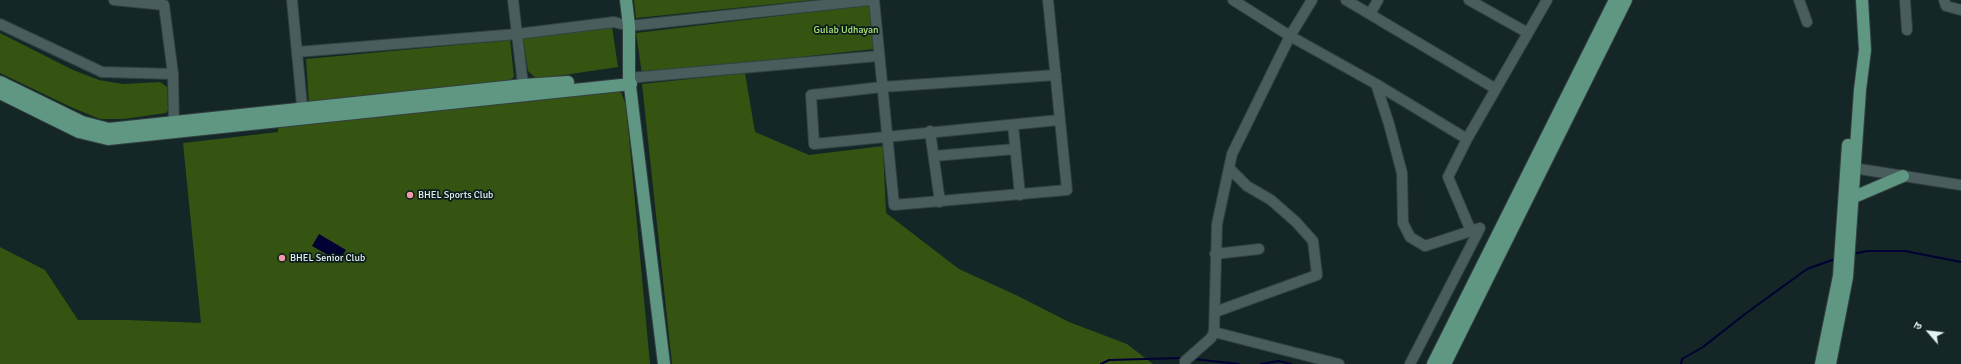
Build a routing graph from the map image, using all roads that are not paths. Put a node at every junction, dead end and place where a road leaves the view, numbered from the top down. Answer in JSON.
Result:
{"nodes":[{"id":1,"x":114,"y":0,"type":"edge"},
{"id":2,"x":292,"y":0,"type":"edge"},
{"id":3,"x":513,"y":0,"type":"edge"},
{"id":4,"x":626,"y":0,"type":"edge"},
{"id":5,"x":870,"y":0,"type":"edge"},
{"id":6,"x":874,"y":0,"type":"edge"},
{"id":7,"x":1048,"y":0,"type":"edge"},
{"id":8,"x":1232,"y":0,"type":"edge"},
{"id":9,"x":1312,"y":0,"type":"edge"},
{"id":10,"x":1346,"y":0,"type":"edge"},
{"id":11,"x":1378,"y":0,"type":"edge"},
{"id":12,"x":1469,"y":0,"type":"edge"},
{"id":13,"x":1547,"y":0,"type":"edge"},
{"id":14,"x":1615,"y":0,"type":"edge"},
{"id":15,"x":1626,"y":0,"type":"edge"},
{"id":16,"x":1799,"y":0,"type":"edge"},
{"id":17,"x":1855,"y":0,"type":"edge"},
{"id":18,"x":1862,"y":0,"type":"edge"},
{"id":19,"x":1906,"y":0,"type":"edge"},
{"id":20,"x":1944,"y":0,"type":"edge"},
{"id":21,"x":1244,"y":3,"type":"edge"},
{"id":22,"x":1961,"y":10,"type":"edge"},
{"id":23,"x":1370,"y":14,"type":"junction"},
{"id":24,"x":1609,"y":22,"type":"junction"},
{"id":25,"x":1807,"y":22,"type":"dead end"},
{"id":26,"x":0,"y":24,"type":"edge"},
{"id":27,"x":629,"y":26,"type":"junction"},
{"id":28,"x":1907,"y":30,"type":"dead end"},
{"id":29,"x":1528,"y":33,"type":"junction"},
{"id":30,"x":517,"y":34,"type":"junction"},
{"id":31,"x":1290,"y":36,"type":"junction"},
{"id":32,"x":297,"y":52,"type":"junction"},
{"id":33,"x":878,"y":56,"type":"junction"},
{"id":34,"x":173,"y":74,"type":"junction"},
{"id":35,"x":1056,"y":75,"type":"junction"},
{"id":36,"x":630,"y":81,"type":"junction"},
{"id":37,"x":0,"y":82,"type":"edge"},
{"id":38,"x":1376,"y":84,"type":"junction"},
{"id":39,"x":882,"y":87,"type":"junction"},
{"id":40,"x":1496,"y":89,"type":"junction"},
{"id":41,"x":524,"y":90,"type":"junction"},
{"id":42,"x":0,"y":93,"type":"edge"},
{"id":43,"x":303,"y":114,"type":"junction"},
{"id":44,"x":1059,"y":120,"type":"junction"},
{"id":45,"x":1013,"y":125,"type":"junction"},
{"id":46,"x":174,"y":127,"type":"junction"},
{"id":47,"x":930,"y":132,"type":"junction"},
{"id":48,"x":888,"y":136,"type":"junction"},
{"id":49,"x":1467,"y":139,"type":"junction"},
{"id":50,"x":1015,"y":149,"type":"junction"},
{"id":51,"x":934,"y":156,"type":"junction"},
{"id":52,"x":1851,"y":167,"type":"junction"},
{"id":53,"x":1228,"y":168,"type":"junction"},
{"id":54,"x":1904,"y":176,"type":"junction"},
{"id":55,"x":1961,"y":185,"type":"edge"},
{"id":56,"x":1020,"y":195,"type":"junction"},
{"id":57,"x":1848,"y":200,"type":"junction"},
{"id":58,"x":940,"y":202,"type":"junction"},
{"id":59,"x":1471,"y":231,"type":"junction"},
{"id":60,"x":1259,"y":249,"type":"dead end"},
{"id":61,"x":1216,"y":254,"type":"junction"},
{"id":62,"x":1843,"y":276,"type":"junction"},
{"id":63,"x":1215,"y":312,"type":"junction"},
{"id":64,"x":1213,"y":335,"type":"junction"},
{"id":65,"x":664,"y":364,"type":"edge"},
{"id":66,"x":1185,"y":364,"type":"edge"},
{"id":67,"x":1340,"y":364,"type":"edge"},
{"id":68,"x":1410,"y":364,"type":"edge"},
{"id":69,"x":1433,"y":364,"type":"edge"},
{"id":70,"x":1445,"y":364,"type":"edge"},
{"id":71,"x":1821,"y":364,"type":"edge"},
{"id":72,"x":1830,"y":364,"type":"edge"}],
"edges":[{"from":1,"to":34,"type":"street"},
{"from":2,"to":32,"type":"street"},
{"from":3,"to":30,"type":"street"},
{"from":4,"to":27,"type":"main road"},
{"from":5,"to":27,"type":"street"},
{"from":6,"to":33,"type":"street"},
{"from":7,"to":35,"type":"street"},
{"from":8,"to":21,"type":"street"},
{"from":9,"to":31,"type":"street"},
{"from":10,"to":23,"type":"street"},
{"from":11,"to":23,"type":"street"},
{"from":12,"to":29,"type":"street"},
{"from":13,"to":29,"type":"street"},
{"from":14,"to":24,"type":"main road"},
{"from":15,"to":24,"type":"main road"},
{"from":16,"to":25,"type":"street"},
{"from":17,"to":52,"type":"main road"},
{"from":18,"to":52,"type":"main road"},
{"from":19,"to":28,"type":"street"},
{"from":20,"to":22,"type":"street"},
{"from":21,"to":31,"type":"street"},
{"from":23,"to":40,"type":"street"},
{"from":24,"to":69,"type":"main road"},
{"from":24,"to":70,"type":"main road"},
{"from":26,"to":34,"type":"street"},
{"from":27,"to":30,"type":"street"},
{"from":27,"to":36,"type":"main road"},
{"from":29,"to":40,"type":"street"},
{"from":30,"to":32,"type":"street"},
{"from":30,"to":41,"type":"street"},
{"from":31,"to":38,"type":"street"},
{"from":31,"to":53,"type":"street"},
{"from":32,"to":43,"type":"street"},
{"from":33,"to":36,"type":"street"},
{"from":33,"to":39,"type":"street"},
{"from":34,"to":46,"type":"street"},
{"from":35,"to":39,"type":"street"},
{"from":35,"to":44,"type":"street"},
{"from":36,"to":41,"type":"main road"},
{"from":36,"to":65,"type":"main road"},
{"from":37,"to":46,"type":"main road"},
{"from":38,"to":49,"type":"street"},
{"from":38,"to":59,"type":"street"},
{"from":39,"to":48,"type":"street"},
{"from":39,"to":48,"type":"street"},
{"from":40,"to":49,"type":"street"},
{"from":41,"to":43,"type":"main road"},
{"from":42,"to":46,"type":"main road"},
{"from":43,"to":46,"type":"main road"},
{"from":44,"to":45,"type":"street"},
{"from":44,"to":56,"type":"street"},
{"from":45,"to":47,"type":"street"},
{"from":45,"to":50,"type":"street"},
{"from":47,"to":48,"type":"street"},
{"from":47,"to":51,"type":"street"},
{"from":48,"to":58,"type":"street"},
{"from":49,"to":59,"type":"street"},
{"from":50,"to":51,"type":"street"},
{"from":50,"to":56,"type":"street"},
{"from":51,"to":58,"type":"street"},
{"from":52,"to":54,"type":"street"},
{"from":52,"to":57,"type":"main road"},
{"from":53,"to":61,"type":"street"},
{"from":53,"to":63,"type":"street"},
{"from":54,"to":55,"type":"street"},
{"from":54,"to":57,"type":"main road"},
{"from":56,"to":58,"type":"street"},
{"from":57,"to":62,"type":"main road"},
{"from":59,"to":68,"type":"street"},
{"from":60,"to":61,"type":"street"},
{"from":61,"to":63,"type":"street"},
{"from":62,"to":71,"type":"main road"},
{"from":62,"to":72,"type":"main road"},
{"from":63,"to":64,"type":"street"},
{"from":64,"to":66,"type":"street"},
{"from":64,"to":67,"type":"street"}]}
